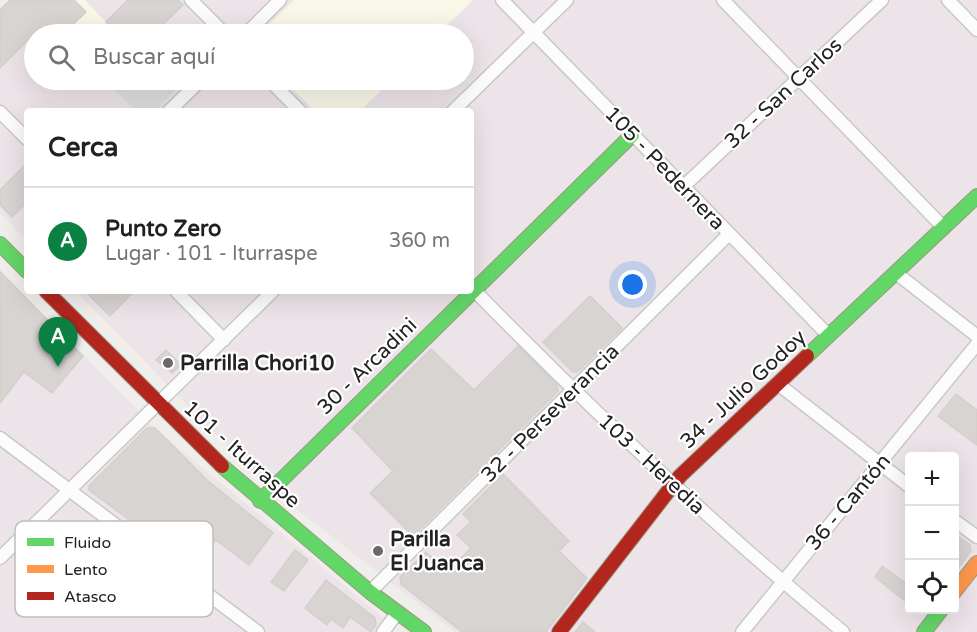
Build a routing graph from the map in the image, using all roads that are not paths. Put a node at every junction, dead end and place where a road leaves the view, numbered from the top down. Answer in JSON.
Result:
{"nodes":[{"id":1,"x":191,"y":0,"type":"edge"},
{"id":2,"x":280,"y":0,"type":"edge"},
{"id":3,"x":502,"y":0,"type":"edge"},
{"id":4,"x":567,"y":0,"type":"edge"},
{"id":5,"x":723,"y":0,"type":"edge"},
{"id":6,"x":882,"y":0,"type":"edge"},
{"id":7,"x":948,"y":0,"type":"edge"},
{"id":8,"x":215,"y":24,"type":"edge"},
{"id":9,"x":256,"y":24,"type":"edge"},
{"id":10,"x":977,"y":30,"type":"edge"},
{"id":11,"x":533,"y":32,"type":"junction"},
{"id":12,"x":801,"y":78,"type":"junction"},
{"id":13,"x":191,"y":90,"type":"edge"},
{"id":14,"x":279,"y":90,"type":"edge"},
{"id":15,"x":172,"y":108,"type":"edge"},
{"id":16,"x":297,"y":108,"type":"edge"},
{"id":17,"x":456,"y":108,"type":"edge"},
{"id":18,"x":0,"y":112,"type":"edge"},
{"id":19,"x":632,"y":135,"type":"junction"},
{"id":20,"x":24,"y":136,"type":"edge"},
{"id":21,"x":684,"y":186,"type":"junction"},
{"id":22,"x":977,"y":196,"type":"edge"},
{"id":23,"x":944,"y":228,"type":"junction"},
{"id":24,"x":729,"y":234,"type":"junction"},
{"id":25,"x":0,"y":244,"type":"edge"},
{"id":26,"x":24,"y":268,"type":"edge"},
{"id":27,"x":896,"y":273,"type":"junction"},
{"id":28,"x":474,"y":288,"type":"edge"},
{"id":29,"x":474,"y":290,"type":"edge"},
{"id":30,"x":49,"y":294,"type":"edge"},
{"id":31,"x":179,"y":294,"type":"edge"},
{"id":32,"x":270,"y":294,"type":"edge"},
{"id":33,"x":468,"y":294,"type":"edge"},
{"id":34,"x":829,"y":336,"type":"junction"},
{"id":35,"x":977,"y":336,"type":"edge"},
{"id":36,"x":224,"y":340,"type":"junction"},
{"id":37,"x":977,"y":344,"type":"edge"},
{"id":38,"x":778,"y":384,"type":"junction"},
{"id":39,"x":573,"y":390,"type":"junction"},
{"id":40,"x":158,"y":405,"type":"junction"},
{"id":41,"x":0,"y":438,"type":"edge"},
{"id":42,"x":880,"y":465,"type":"junction"},
{"id":43,"x":905,"y":484,"type":"edge"},
{"id":44,"x":673,"y":485,"type":"junction"},
{"id":45,"x":68,"y":490,"type":"junction"},
{"id":46,"x":260,"y":501,"type":"junction"},
{"id":47,"x":37,"y":521,"type":"edge"},
{"id":48,"x":109,"y":521,"type":"edge"},
{"id":49,"x":959,"y":524,"type":"edge"},
{"id":50,"x":977,"y":537,"type":"edge"},
{"id":51,"x":15,"y":543,"type":"edge"},
{"id":52,"x":0,"y":558,"type":"edge"},
{"id":53,"x":977,"y":562,"type":"edge"},
{"id":54,"x":782,"y":582,"type":"junction"},
{"id":55,"x":959,"y":585,"type":"edge"},
{"id":56,"x":370,"y":592,"type":"junction"},
{"id":57,"x":213,"y":598,"type":"edge"},
{"id":58,"x":398,"y":612,"type":"junction"},
{"id":59,"x":937,"y":614,"type":"edge"},
{"id":60,"x":258,"y":632,"type":"edge"},
{"id":61,"x":383,"y":632,"type":"edge"},
{"id":62,"x":424,"y":632,"type":"edge"},
{"id":63,"x":559,"y":632,"type":"edge"},
{"id":64,"x":742,"y":632,"type":"edge"},
{"id":65,"x":843,"y":632,"type":"edge"},
{"id":66,"x":924,"y":632,"type":"edge"}],
"edges":[{"from":1,"to":8,"type":"street"},
{"from":2,"to":9,"type":"street"},
{"from":3,"to":11,"type":"street","name":"105 - Pedernera"},
{"from":4,"to":11,"type":"street"},
{"from":5,"to":12,"type":"street"},
{"from":6,"to":12,"type":"street","name":"32 - San Carlos"},
{"from":7,"to":10,"type":"street"},
{"from":11,"to":17,"type":"street"},
{"from":11,"to":19,"type":"street","name":"105 - Pedernera"},
{"from":12,"to":21,"type":"street","name":"32 - San Carlos"},
{"from":12,"to":23,"type":"street"},
{"from":13,"to":15,"type":"street"},
{"from":14,"to":16,"type":"street"},
{"from":18,"to":20,"type":"street"},
{"from":19,"to":21,"type":"street","name":"105 - Pedernera"},
{"from":19,"to":28,"type":"street","name":"30 - Arcadini"},
{"from":21,"to":24,"type":"street","name":"105 - Pedernera"},
{"from":22,"to":23,"type":"street","name":"34 - Julio Godoy"},
{"from":23,"to":27,"type":"street","name":"34 - Julio Godoy"},
{"from":24,"to":34,"type":"street","name":"105 - Pedernera"},
{"from":24,"to":39,"type":"street","name":"32 - Perseverancia"},
{"from":25,"to":26,"type":"street"},
{"from":27,"to":34,"type":"street","name":"34 - Julio Godoy"},
{"from":27,"to":35,"type":"street"},
{"from":29,"to":39,"type":"street","name":"103 - Heredia"},
{"from":30,"to":40,"type":"street","name":"101 - Iturraspe"},
{"from":31,"to":36,"type":"street"},
{"from":32,"to":36,"type":"street"},
{"from":33,"to":46,"type":"street","name":"30 - Arcadini"},
{"from":34,"to":38,"type":"street","name":"34 - Julio Godoy"},
{"from":36,"to":40,"type":"street"},
{"from":37,"to":42,"type":"street","name":"36 - Cantón"},
{"from":38,"to":42,"type":"street"},
{"from":38,"to":44,"type":"street","name":"34 - Julio Godoy"},
{"from":39,"to":44,"type":"street","name":"103 - Heredia"},
{"from":39,"to":56,"type":"street","name":"32 - Perseverancia"},
{"from":40,"to":45,"type":"street"},
{"from":40,"to":46,"type":"street","name":"101 - Iturraspe"},
{"from":41,"to":45,"type":"street"},
{"from":42,"to":43,"type":"street"},
{"from":42,"to":54,"type":"street","name":"36 - Cantón"},
{"from":44,"to":54,"type":"street","name":"103 - Heredia"},
{"from":44,"to":63,"type":"street","name":"34 - Julio Godoy"},
{"from":45,"to":47,"type":"street"},
{"from":45,"to":48,"type":"street"},
{"from":46,"to":56,"type":"street","name":"101 - Iturraspe"},
{"from":49,"to":50,"type":"street"},
{"from":51,"to":52,"type":"street"},
{"from":53,"to":55,"type":"street"},
{"from":54,"to":64,"type":"street","name":"36 - Cantón"},
{"from":54,"to":65,"type":"street","name":"103 - Heredia"},
{"from":56,"to":58,"type":"street","name":"101 - Iturraspe"},
{"from":57,"to":60,"type":"street"},
{"from":58,"to":61,"type":"street"},
{"from":58,"to":62,"type":"street","name":"101 - Iturraspe"},
{"from":59,"to":66,"type":"street"}]}
